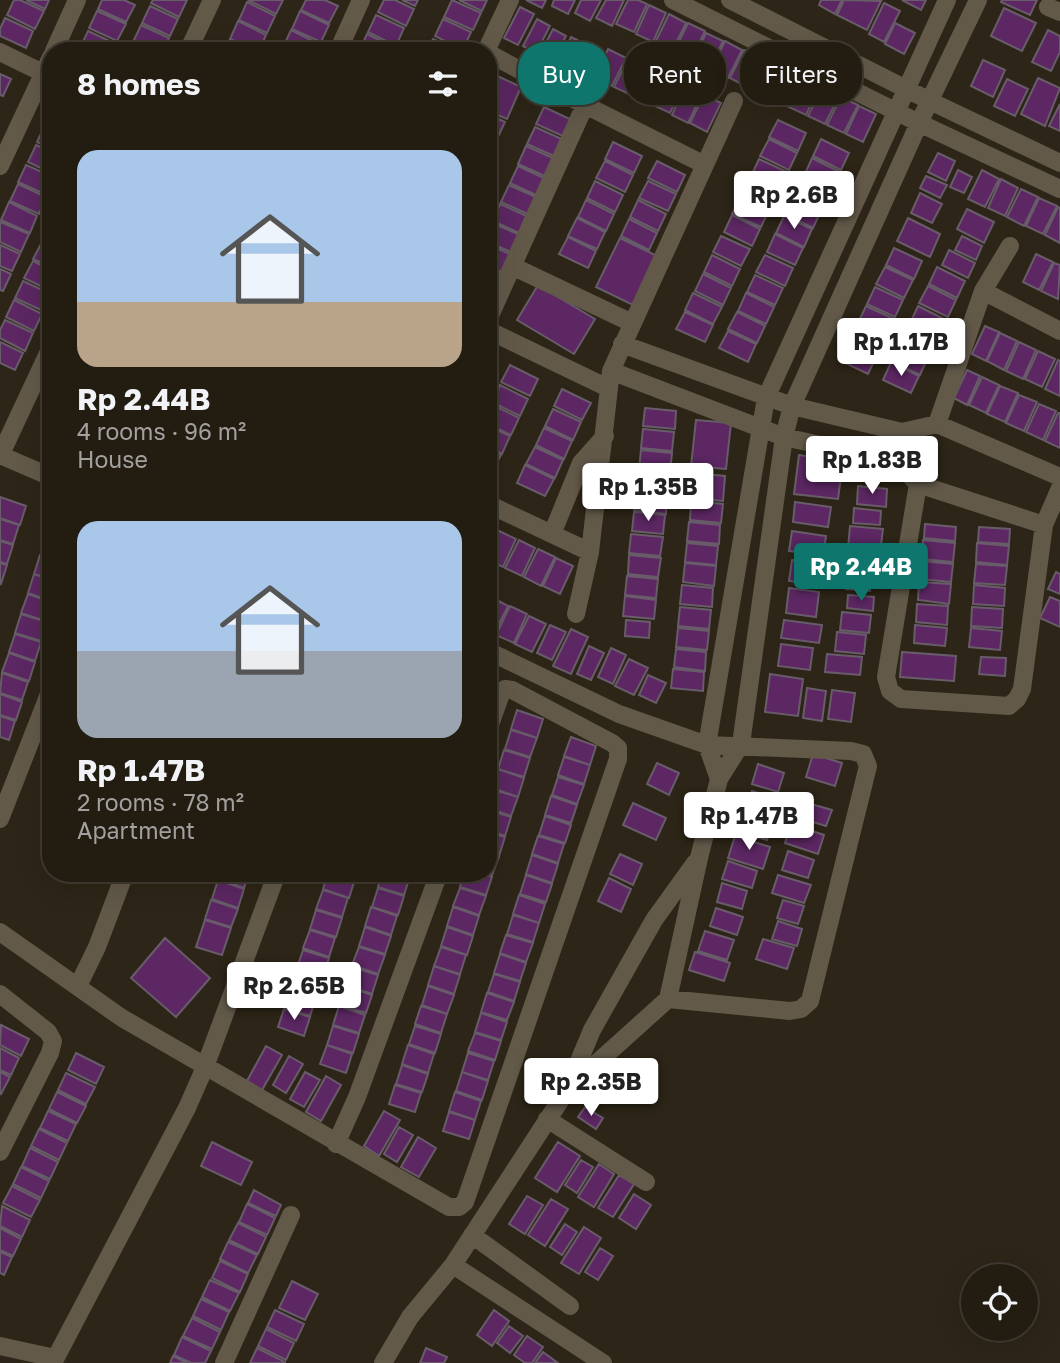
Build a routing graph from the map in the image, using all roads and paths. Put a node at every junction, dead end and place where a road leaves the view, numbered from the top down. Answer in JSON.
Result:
{"nodes":[{"id":1,"x":77,"y":0,"type":"edge"},
{"id":2,"x":212,"y":0,"type":"edge"},
{"id":3,"x":361,"y":0,"type":"edge"},
{"id":4,"x":510,"y":0,"type":"edge"},
{"id":5,"x":673,"y":0,"type":"edge"},
{"id":6,"x":730,"y":0,"type":"edge"},
{"id":7,"x":947,"y":0,"type":"edge"},
{"id":8,"x":978,"y":0,"type":"edge"},
{"id":9,"x":58,"y":42,"type":"edge"},
{"id":10,"x":192,"y":42,"type":"edge"},
{"id":11,"x":342,"y":42,"type":"edge"},
{"id":12,"x":491,"y":42,"type":"edge"},
{"id":13,"x":0,"y":52,"type":"edge"},
{"id":14,"x":497,"y":57,"type":"edge"},
{"id":15,"x":42,"y":67,"type":"edge"},
{"id":16,"x":518,"y":69,"type":"edge"},
{"id":17,"x":42,"y":81,"type":"edge"},
{"id":18,"x":906,"y":89,"type":"junction"},
{"id":19,"x":734,"y":101,"type":"dead end"},
{"id":20,"x":930,"y":101,"type":"junction"},
{"id":21,"x":584,"y":105,"type":"joint"},
{"id":22,"x":896,"y":112,"type":"junction"},
{"id":23,"x":919,"y":123,"type":"junction"},
{"id":24,"x":1060,"y":163,"type":"edge"},
{"id":25,"x":705,"y":164,"type":"junction"},
{"id":26,"x":0,"y":166,"type":"edge"},
{"id":27,"x":1060,"y":189,"type":"edge"},
{"id":28,"x":1010,"y":246,"type":"dead end"},
{"id":29,"x":512,"y":266,"type":"junction"},
{"id":30,"x":983,"y":291,"type":"junction"},
{"id":31,"x":497,"y":300,"type":"edge"},
{"id":32,"x":632,"y":323,"type":"junction"},
{"id":33,"x":1060,"y":331,"type":"edge"},
{"id":34,"x":497,"y":334,"type":"edge"},
{"id":35,"x":622,"y":344,"type":"junction"},
{"id":36,"x":42,"y":365,"type":"edge"},
{"id":37,"x":610,"y":380,"type":"junction"},
{"id":38,"x":766,"y":398,"type":"junction"},
{"id":39,"x":792,"y":406,"type":"junction"},
{"id":40,"x":937,"y":424,"type":"junction"},
{"id":41,"x":760,"y":429,"type":"junction"},
{"id":42,"x":902,"y":432,"type":"junction"},
{"id":43,"x":605,"y":436,"type":"junction"},
{"id":44,"x":785,"y":437,"type":"junction"},
{"id":45,"x":0,"y":455,"type":"edge"},
{"id":46,"x":897,"y":462,"type":"junction"},
{"id":47,"x":42,"y":473,"type":"edge"},
{"id":48,"x":1060,"y":477,"type":"edge"},
{"id":49,"x":918,"y":484,"type":"junction"},
{"id":50,"x":1060,"y":488,"type":"edge"},
{"id":51,"x":497,"y":508,"type":"edge"},
{"id":52,"x":1044,"y":525,"type":"junction"},
{"id":53,"x":552,"y":534,"type":"junction"},
{"id":54,"x":590,"y":552,"type":"junction"},
{"id":55,"x":576,"y":614,"type":"dead end"},
{"id":56,"x":497,"y":655,"type":"edge"},
{"id":57,"x":497,"y":705,"type":"edge"},
{"id":58,"x":42,"y":712,"type":"edge"},
{"id":59,"x":741,"y":744,"type":"junction"},
{"id":60,"x":707,"y":745,"type":"junction"},
{"id":61,"x":719,"y":779,"type":"junction"},
{"id":62,"x":0,"y":819,"type":"edge"},
{"id":63,"x":699,"y":858,"type":"junction"},
{"id":64,"x":122,"y":882,"type":"edge"},
{"id":65,"x":274,"y":882,"type":"edge"},
{"id":66,"x":436,"y":882,"type":"edge"},
{"id":67,"x":0,"y":932,"type":"edge"},
{"id":68,"x":79,"y":986,"type":"junction"},
{"id":69,"x":0,"y":994,"type":"edge"},
{"id":70,"x":668,"y":999,"type":"junction"},
{"id":71,"x":202,"y":1075,"type":"junction"},
{"id":72,"x":567,"y":1090,"type":"junction"},
{"id":73,"x":547,"y":1119,"type":"junction"},
{"id":74,"x":336,"y":1144,"type":"junction"},
{"id":75,"x":0,"y":1152,"type":"edge"},
{"id":76,"x":646,"y":1182,"type":"dead end"},
{"id":77,"x":291,"y":1215,"type":"dead end"},
{"id":78,"x":472,"y":1234,"type":"junction"},
{"id":79,"x":453,"y":1265,"type":"junction"},
{"id":80,"x":570,"y":1306,"type":"dead end"},
{"id":81,"x":0,"y":1346,"type":"edge"},
{"id":82,"x":54,"y":1361,"type":"edge"},
{"id":83,"x":224,"y":1363,"type":"edge"},
{"id":84,"x":383,"y":1363,"type":"edge"},
{"id":85,"x":603,"y":1363,"type":"edge"}],
"edges":[{"from":1,"to":9,"type":"street"},
{"from":2,"to":10,"type":"street"},
{"from":3,"to":11,"type":"street"},
{"from":4,"to":12,"type":"street"},
{"from":5,"to":22,"type":"street"},
{"from":6,"to":18,"type":"street"},
{"from":7,"to":18,"type":"street"},
{"from":8,"to":20,"type":"street"},
{"from":13,"to":15,"type":"street"},
{"from":14,"to":16,"type":"street"},
{"from":17,"to":26,"type":"street"},
{"from":18,"to":20,"type":"street"},
{"from":18,"to":22,"type":"street"},
{"from":19,"to":25,"type":"street"},
{"from":20,"to":23,"type":"street"},
{"from":20,"to":24,"type":"street"},
{"from":21,"to":25,"type":"street"},
{"from":21,"to":29,"type":"street"},
{"from":22,"to":23,"type":"street"},
{"from":22,"to":38,"type":"street"},
{"from":23,"to":27,"type":"street"},
{"from":23,"to":39,"type":"street"},
{"from":25,"to":32,"type":"street"},
{"from":28,"to":30,"type":"street"},
{"from":29,"to":31,"type":"street"},
{"from":29,"to":32,"type":"street"},
{"from":30,"to":33,"type":"street"},
{"from":30,"to":40,"type":"street"},
{"from":32,"to":35,"type":"street"},
{"from":34,"to":37,"type":"street"},
{"from":35,"to":37,"type":"street"},
{"from":35,"to":38,"type":"street"},
{"from":36,"to":45,"type":"street"},
{"from":37,"to":41,"type":"street"},
{"from":37,"to":43,"type":"street"},
{"from":38,"to":39,"type":"street"},
{"from":38,"to":41,"type":"street"},
{"from":39,"to":42,"type":"street"},
{"from":39,"to":44,"type":"street"},
{"from":40,"to":42,"type":"street"},
{"from":40,"to":48,"type":"street"},
{"from":41,"to":44,"type":"street"},
{"from":41,"to":60,"type":"street"},
{"from":42,"to":46,"type":"street"},
{"from":43,"to":53,"type":"street"},
{"from":43,"to":54,"type":"street"},
{"from":44,"to":46,"type":"street"},
{"from":44,"to":59,"type":"street"},
{"from":45,"to":47,"type":"street"},
{"from":46,"to":49,"type":"street"},
{"from":49,"to":52,"type":"street"},
{"from":49,"to":52,"type":"street"},
{"from":50,"to":52,"type":"street"},
{"from":51,"to":53,"type":"street"},
{"from":53,"to":54,"type":"street"},
{"from":54,"to":55,"type":"street"},
{"from":56,"to":60,"type":"street"},
{"from":57,"to":74,"type":"street"},
{"from":58,"to":62,"type":"street"},
{"from":59,"to":60,"type":"street"},
{"from":59,"to":61,"type":"street"},
{"from":59,"to":70,"type":"street"},
{"from":60,"to":61,"type":"street"},
{"from":61,"to":63,"type":"street"},
{"from":63,"to":70,"type":"street"},
{"from":63,"to":72,"type":"street"},
{"from":64,"to":68,"type":"street"},
{"from":65,"to":71,"type":"street"},
{"from":66,"to":74,"type":"street"},
{"from":67,"to":68,"type":"street"},
{"from":68,"to":71,"type":"street"},
{"from":69,"to":75,"type":"street"},
{"from":70,"to":72,"type":"street"},
{"from":71,"to":74,"type":"street"},
{"from":71,"to":82,"type":"street"},
{"from":72,"to":73,"type":"street"},
{"from":73,"to":76,"type":"street"},
{"from":73,"to":78,"type":"street"},
{"from":77,"to":83,"type":"street"},
{"from":78,"to":79,"type":"street"},
{"from":78,"to":80,"type":"street"},
{"from":79,"to":84,"type":"street"},
{"from":79,"to":85,"type":"street"},
{"from":81,"to":82,"type":"street"}]}
